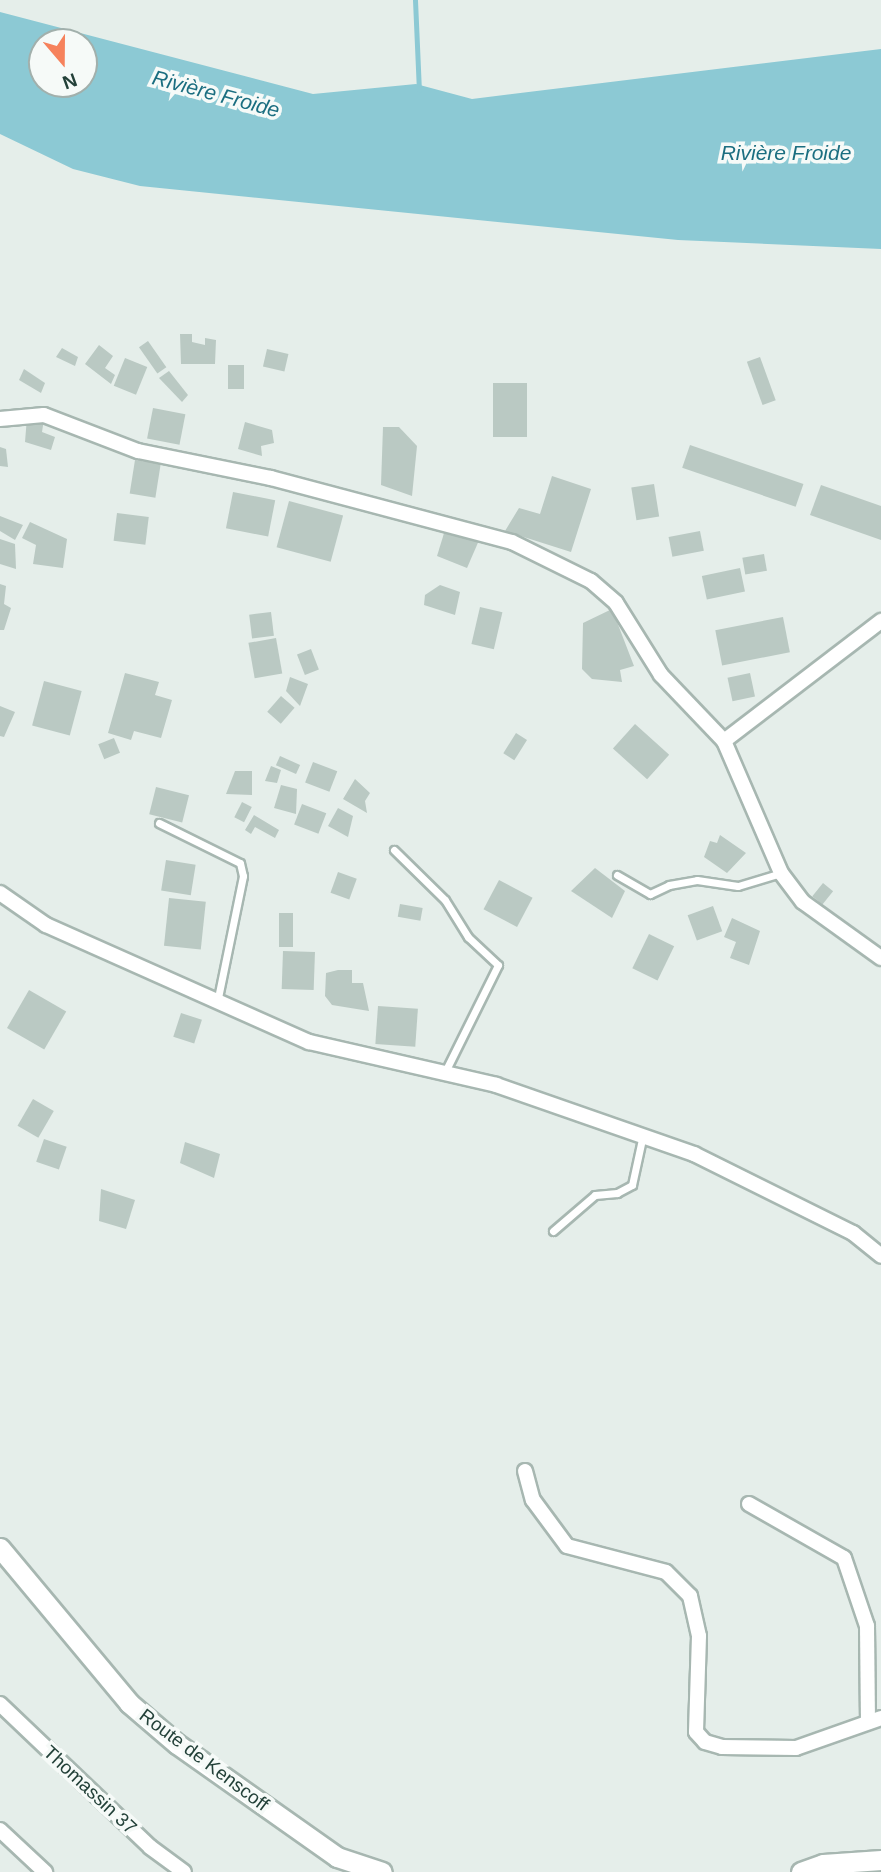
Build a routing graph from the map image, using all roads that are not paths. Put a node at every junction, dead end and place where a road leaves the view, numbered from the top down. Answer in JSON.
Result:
{"nodes":[{"id":1,"x":0,"y":419,"type":"edge"},
{"id":2,"x":881,"y":621,"type":"edge"},
{"id":3,"x":724,"y":741,"type":"junction"},
{"id":4,"x":159,"y":823,"type":"dead end"},
{"id":5,"x":394,"y":850,"type":"dead end"},
{"id":6,"x":781,"y":873,"type":"junction"},
{"id":7,"x":617,"y":875,"type":"dead end"},
{"id":8,"x":0,"y":893,"type":"edge"},
{"id":9,"x":881,"y":958,"type":"edge"},
{"id":10,"x":217,"y":1004,"type":"junction"},
{"id":11,"x":445,"y":1072,"type":"junction"},
{"id":12,"x":642,"y":1139,"type":"junction"},
{"id":13,"x":553,"y":1231,"type":"dead end"},
{"id":14,"x":881,"y":1256,"type":"edge"},
{"id":15,"x":525,"y":1471,"type":"dead end"},
{"id":16,"x":749,"y":1504,"type":"dead end"},
{"id":17,"x":0,"y":1548,"type":"edge"},
{"id":18,"x":0,"y":1704,"type":"edge"},
{"id":19,"x":875,"y":1720,"type":"edge"},
{"id":20,"x":0,"y":1830,"type":"edge"},
{"id":21,"x":881,"y":1860,"type":"edge"},
{"id":22,"x":341,"y":1865,"type":"edge"},
{"id":23,"x":45,"y":1872,"type":"edge"},
{"id":24,"x":184,"y":1872,"type":"edge"},
{"id":25,"x":382,"y":1872,"type":"edge"},
{"id":26,"x":801,"y":1872,"type":"edge"}],
"edges":[{"from":1,"to":3,"type":"street"},
{"from":2,"to":3,"type":"street"},
{"from":3,"to":6,"type":"street"},
{"from":4,"to":10,"type":"lane"},
{"from":5,"to":11,"type":"lane"},
{"from":6,"to":7,"type":"lane"},
{"from":6,"to":9,"type":"street"},
{"from":8,"to":10,"type":"street"},
{"from":10,"to":11,"type":"street"},
{"from":11,"to":12,"type":"street"},
{"from":12,"to":13,"type":"lane"},
{"from":12,"to":14,"type":"street"},
{"from":15,"to":19,"type":"street"},
{"from":16,"to":19,"type":"street"},
{"from":17,"to":22,"type":"main road","name":"Route de Kenscoff"},
{"from":18,"to":24,"type":"street","name":"Thomassin 37"},
{"from":20,"to":23,"type":"street"},
{"from":21,"to":26,"type":"main road"},
{"from":22,"to":25,"type":"main road","name":"Route de Kenscoff"}]}
